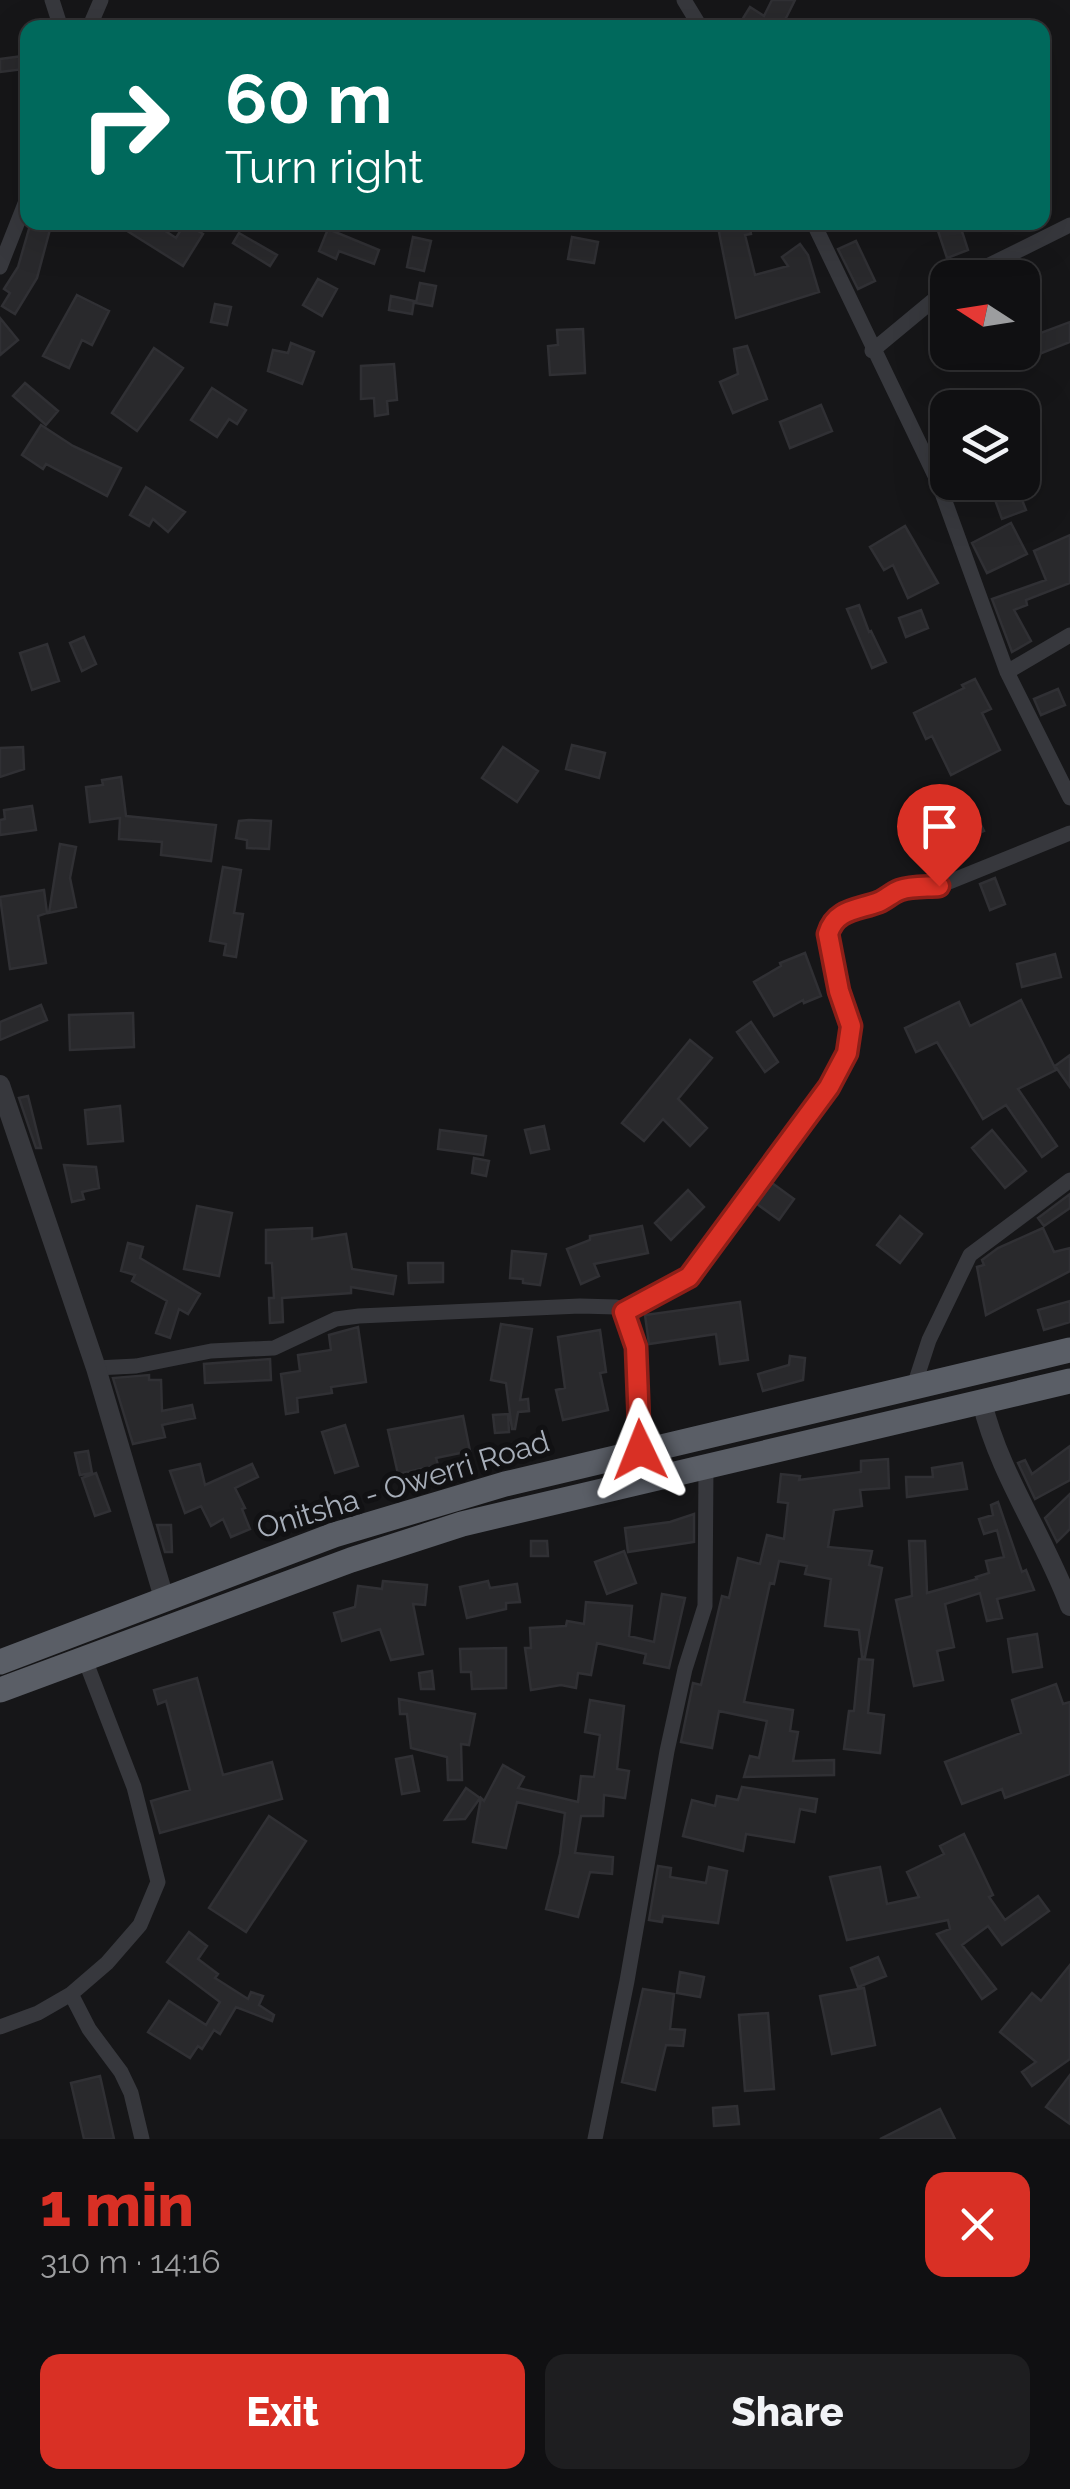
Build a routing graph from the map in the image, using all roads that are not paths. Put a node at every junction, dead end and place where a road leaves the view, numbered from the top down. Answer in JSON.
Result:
{"nodes":[{"id":1,"x":20,"y":216,"type":"edge"},
{"id":2,"x":1070,"y":225,"type":"edge"},
{"id":3,"x":817,"y":230,"type":"edge"},
{"id":4,"x":999,"y":260,"type":"edge"},
{"id":5,"x":0,"y":267,"type":"edge"},
{"id":6,"x":930,"y":303,"type":"edge"},
{"id":7,"x":872,"y":351,"type":"junction"},
{"id":8,"x":1070,"y":635,"type":"edge"},
{"id":9,"x":1006,"y":672,"type":"junction"},
{"id":10,"x":1070,"y":798,"type":"edge"},
{"id":11,"x":1070,"y":834,"type":"edge"},
{"id":12,"x":0,"y":1085,"type":"edge"},
{"id":13,"x":1070,"y":1180,"type":"edge"},
{"id":14,"x":624,"y":1312,"type":"junction"},
{"id":15,"x":1070,"y":1350,"type":"edge"},
{"id":16,"x":96,"y":1368,"type":"junction"},
{"id":17,"x":1070,"y":1380,"type":"edge"},
{"id":18,"x":914,"y":1386,"type":"junction"},
{"id":19,"x":982,"y":1402,"type":"junction"},
{"id":20,"x":640,"y":1450,"type":"junction"},
{"id":21,"x":706,"y":1466,"type":"junction"},
{"id":22,"x":164,"y":1598,"type":"junction"},
{"id":23,"x":1070,"y":1606,"type":"edge"},
{"id":24,"x":84,"y":1657,"type":"junction"},
{"id":25,"x":0,"y":1662,"type":"edge"},
{"id":26,"x":0,"y":1690,"type":"edge"},
{"id":27,"x":70,"y":1994,"type":"junction"},
{"id":28,"x":0,"y":2027,"type":"edge"},
{"id":29,"x":142,"y":2139,"type":"edge"},
{"id":30,"x":595,"y":2139,"type":"edge"}],
"edges":[{"from":1,"to":5,"type":"street"},
{"from":2,"to":4,"type":"street"},
{"from":3,"to":7,"type":"street"},
{"from":6,"to":7,"type":"street"},
{"from":7,"to":9,"type":"street"},
{"from":8,"to":9,"type":"street"},
{"from":9,"to":10,"type":"street"},
{"from":11,"to":14,"type":"street"},
{"from":12,"to":16,"type":"street"},
{"from":13,"to":18,"type":"street"},
{"from":14,"to":16,"type":"street"},
{"from":14,"to":20,"type":"street"},
{"from":15,"to":18,"type":"highway","name":"Onitsha - Owerri Road"},
{"from":16,"to":22,"type":"street"},
{"from":17,"to":19,"type":"highway","name":"Onitsha - Owerri Road"},
{"from":18,"to":20,"type":"highway","name":"Onitsha - Owerri Road"},
{"from":19,"to":21,"type":"highway","name":"Onitsha - Owerri Road"},
{"from":19,"to":23,"type":"street"},
{"from":20,"to":22,"type":"highway","name":"Onitsha - Owerri Road"},
{"from":21,"to":24,"type":"highway","name":"Onitsha - Owerri Road"},
{"from":21,"to":30,"type":"street"},
{"from":22,"to":25,"type":"highway","name":"Onitsha - Owerri Road"},
{"from":24,"to":26,"type":"highway","name":"Onitsha - Owerri Road"},
{"from":24,"to":27,"type":"street"},
{"from":27,"to":28,"type":"street"},
{"from":27,"to":29,"type":"street"}]}
